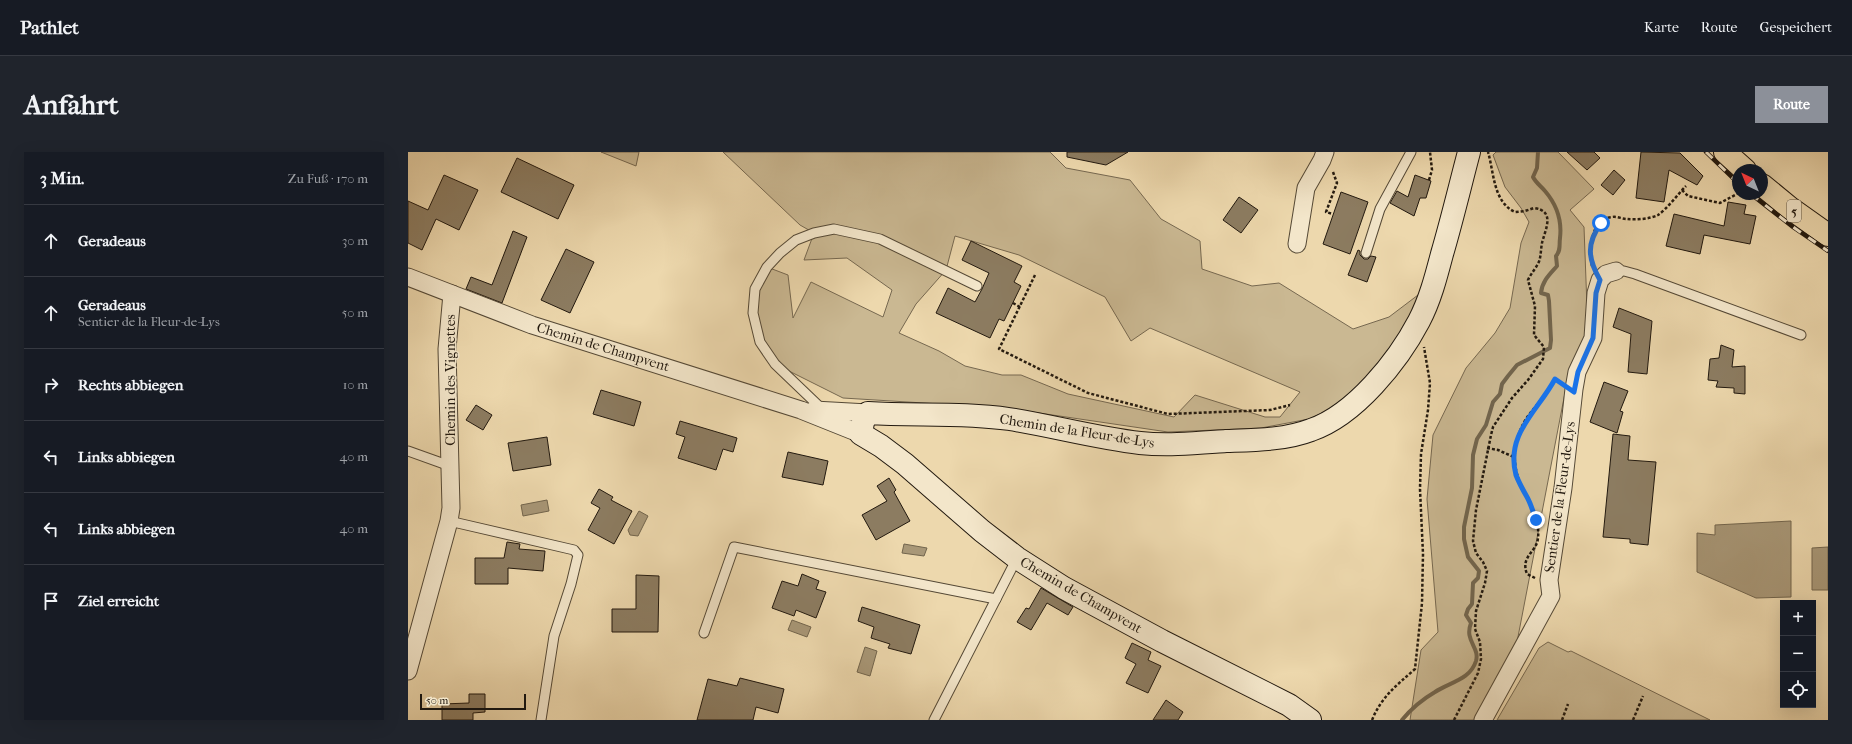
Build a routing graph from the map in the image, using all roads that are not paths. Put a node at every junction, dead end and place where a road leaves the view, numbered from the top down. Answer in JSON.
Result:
{"nodes":[{"id":1,"x":1411,"y":152,"type":"edge"},
{"id":2,"x":1468,"y":152,"type":"edge"},
{"id":3,"x":1726,"y":152,"type":"edge"},
{"id":4,"x":1323,"y":156,"type":"edge"},
{"id":5,"x":1738,"y":164,"type":"edge"},
{"id":6,"x":1768,"y":190,"type":"edge"},
{"id":7,"x":1828,"y":235,"type":"edge"},
{"id":8,"x":1297,"y":244,"type":"dead end"},
{"id":9,"x":1366,"y":254,"type":"dead end"},
{"id":10,"x":1616,"y":271,"type":"joint"},
{"id":11,"x":408,"y":277,"type":"edge"},
{"id":12,"x":977,"y":286,"type":"dead end"},
{"id":13,"x":452,"y":294,"type":"junction"},
{"id":14,"x":1801,"y":335,"type":"dead end"},
{"id":15,"x":801,"y":410,"type":"junction"},
{"id":16,"x":823,"y":410,"type":"junction"},
{"id":17,"x":868,"y":413,"type":"junction"},
{"id":18,"x":861,"y":434,"type":"junction"},
{"id":19,"x":408,"y":452,"type":"edge"},
{"id":20,"x":450,"y":466,"type":"junction"},
{"id":21,"x":449,"y":521,"type":"junction"},
{"id":22,"x":1016,"y":558,"type":"junction"},
{"id":23,"x":996,"y":599,"type":"junction"},
{"id":24,"x":704,"y":633,"type":"dead end"},
{"id":25,"x":408,"y":672,"type":"edge"},
{"id":26,"x":1299,"y":716,"type":"edge"},
{"id":27,"x":541,"y":720,"type":"edge"},
{"id":28,"x":934,"y":720,"type":"edge"},
{"id":29,"x":1483,"y":720,"type":"edge"}],
"edges":[{"from":1,"to":9,"type":"lane"},
{"from":2,"to":17,"type":"street","name":"Chemin de la Fleur-de-Lys"},
{"from":3,"to":5,"type":"main road"},
{"from":4,"to":8,"type":"street"},
{"from":6,"to":7,"type":"main road","number":"5"},
{"from":10,"to":14,"type":"lane"},
{"from":10,"to":29,"type":"street","name":"Sentier de la Fleur-de-Lys"},
{"from":11,"to":13,"type":"street","name":"Chemin de Champvent"},
{"from":12,"to":16,"type":"lane"},
{"from":13,"to":15,"type":"street","name":"Chemin de Champvent"},
{"from":13,"to":20,"type":"street","name":"Chemin des Vignettes"},
{"from":15,"to":16,"type":"street","name":"Chemin de Champvent"},
{"from":15,"to":18,"type":"street","name":"Chemin de Champvent"},
{"from":16,"to":17,"type":"street","name":"Chemin de Champvent"},
{"from":17,"to":18,"type":"street"},
{"from":18,"to":22,"type":"street","name":"Chemin de Champvent"},
{"from":19,"to":20,"type":"lane","name":"Chemin des Vignettes"},
{"from":20,"to":21,"type":"street","name":"Chemin des Vignettes"},
{"from":21,"to":25,"type":"street","name":"Chemin des Vignettes"},
{"from":21,"to":27,"type":"lane"},
{"from":22,"to":23,"type":"lane"},
{"from":22,"to":26,"type":"street","name":"Chemin de Champvent"},
{"from":23,"to":24,"type":"lane"},
{"from":23,"to":28,"type":"lane"}]}
